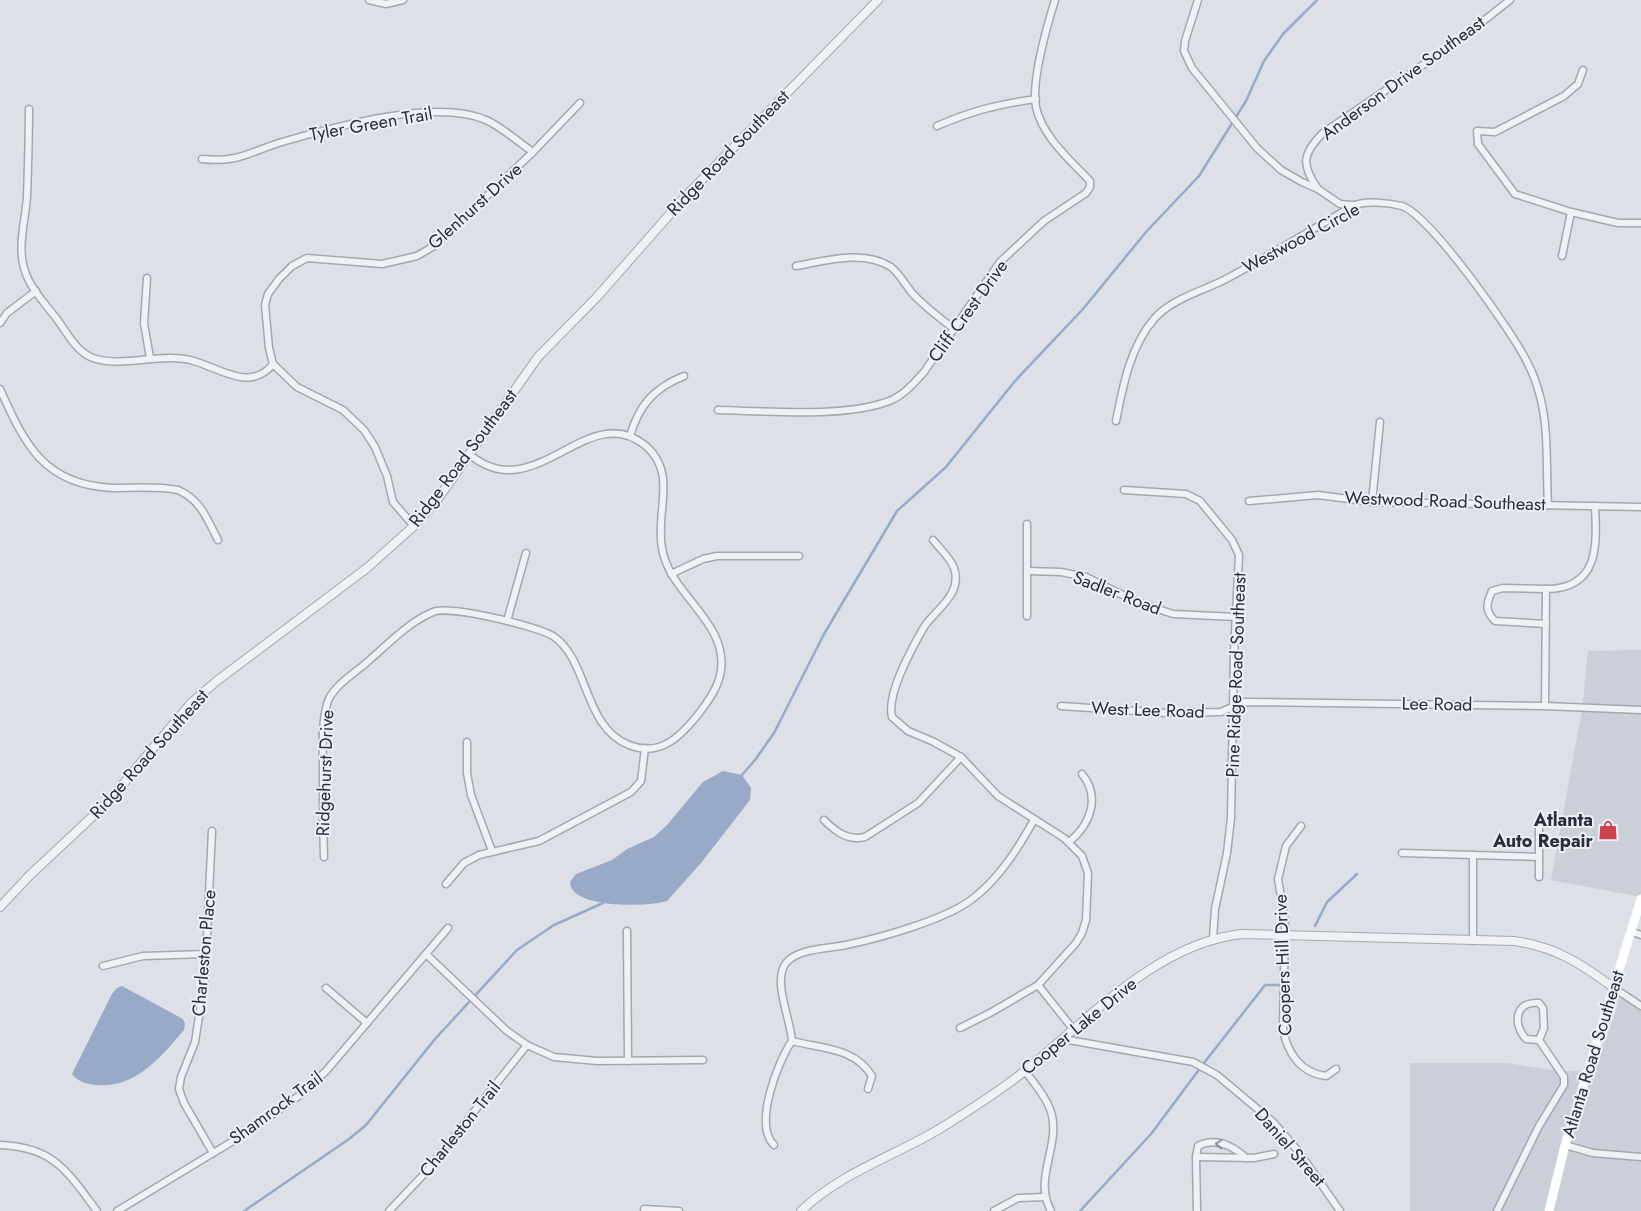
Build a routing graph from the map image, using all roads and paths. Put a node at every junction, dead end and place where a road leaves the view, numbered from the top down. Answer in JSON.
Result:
{"nodes":[{"id":1,"x":369,"y":0,"type":"edge"},
{"id":2,"x":403,"y":0,"type":"edge"},
{"id":3,"x":878,"y":0,"type":"edge"},
{"id":4,"x":1055,"y":0,"type":"edge"},
{"id":5,"x":1510,"y":0,"type":"edge"},
{"id":6,"x":1197,"y":3,"type":"edge"},
{"id":7,"x":1583,"y":70,"type":"dead end"},
{"id":8,"x":1036,"y":99,"type":"junction"},
{"id":9,"x":580,"y":104,"type":"dead end"},
{"id":10,"x":30,"y":109,"type":"dead end"},
{"id":11,"x":937,"y":126,"type":"dead end"},
{"id":12,"x":533,"y":152,"type":"junction"},
{"id":13,"x":202,"y":159,"type":"dead end"},
{"id":14,"x":1318,"y":189,"type":"junction"},
{"id":15,"x":1354,"y":205,"type":"junction"},
{"id":16,"x":1571,"y":212,"type":"junction"},
{"id":17,"x":1641,"y":223,"type":"edge"},
{"id":18,"x":1562,"y":256,"type":"dead end"},
{"id":19,"x":796,"y":266,"type":"dead end"},
{"id":20,"x":147,"y":278,"type":"dead end"},
{"id":21,"x":36,"y":291,"type":"junction"},
{"id":22,"x":0,"y":323,"type":"edge"},
{"id":23,"x":954,"y":329,"type":"junction"},
{"id":24,"x":150,"y":358,"type":"junction"},
{"id":25,"x":273,"y":364,"type":"junction"},
{"id":26,"x":684,"y":376,"type":"dead end"},
{"id":27,"x":0,"y":389,"type":"edge"},
{"id":28,"x":718,"y":410,"type":"dead end"},
{"id":29,"x":1116,"y":421,"type":"dead end"},
{"id":30,"x":1380,"y":422,"type":"dead end"},
{"id":31,"x":630,"y":436,"type":"junction"},
{"id":32,"x":469,"y":454,"type":"junction"},
{"id":33,"x":1124,"y":490,"type":"dead end"},
{"id":34,"x":1249,"y":501,"type":"dead end"},
{"id":35,"x":1372,"y":502,"type":"junction"},
{"id":36,"x":1548,"y":505,"type":"junction"},
{"id":37,"x":1595,"y":506,"type":"junction"},
{"id":38,"x":1641,"y":507,"type":"edge"},
{"id":39,"x":1027,"y":524,"type":"dead end"},
{"id":40,"x":414,"y":526,"type":"junction"},
{"id":41,"x":218,"y":540,"type":"dead end"},
{"id":42,"x":933,"y":540,"type":"dead end"},
{"id":43,"x":526,"y":552,"type":"dead end"},
{"id":44,"x":799,"y":556,"type":"dead end"},
{"id":45,"x":1027,"y":571,"type":"junction"},
{"id":46,"x":671,"y":574,"type":"junction"},
{"id":47,"x":1546,"y":589,"type":"junction"},
{"id":48,"x":1027,"y":616,"type":"dead end"},
{"id":49,"x":1236,"y":617,"type":"junction"},
{"id":50,"x":507,"y":621,"type":"junction"},
{"id":51,"x":1546,"y":624,"type":"junction"},
{"id":52,"x":1061,"y":706,"type":"dead end"},
{"id":53,"x":1545,"y":706,"type":"junction"},
{"id":54,"x":1234,"y":707,"type":"junction"},
{"id":55,"x":1641,"y":710,"type":"edge"},
{"id":56,"x":467,"y":742,"type":"dead end"},
{"id":57,"x":645,"y":748,"type":"junction"},
{"id":58,"x":961,"y":757,"type":"junction"},
{"id":59,"x":1082,"y":774,"type":"dead end"},
{"id":60,"x":824,"y":820,"type":"dead end"},
{"id":61,"x":1034,"y":820,"type":"junction"},
{"id":62,"x":1539,"y":824,"type":"dead end"},
{"id":63,"x":1301,"y":826,"type":"dead end"},
{"id":64,"x":212,"y":831,"type":"dead end"},
{"id":65,"x":1069,"y":842,"type":"junction"},
{"id":66,"x":492,"y":851,"type":"junction"},
{"id":67,"x":1402,"y":853,"type":"dead end"},
{"id":68,"x":1473,"y":856,"type":"junction"},
{"id":69,"x":324,"y":857,"type":"dead end"},
{"id":70,"x":1539,"y":857,"type":"junction"},
{"id":71,"x":1539,"y":877,"type":"dead end"},
{"id":72,"x":446,"y":884,"type":"dead end"},
{"id":73,"x":1641,"y":898,"type":"edge"},
{"id":74,"x":0,"y":907,"type":"edge"},
{"id":75,"x":448,"y":928,"type":"dead end"},
{"id":76,"x":627,"y":931,"type":"dead end"},
{"id":77,"x":1631,"y":932,"type":"junction"},
{"id":78,"x":1284,"y":935,"type":"junction"},
{"id":79,"x":1641,"y":935,"type":"edge"},
{"id":80,"x":1213,"y":938,"type":"junction"},
{"id":81,"x":1473,"y":940,"type":"junction"},
{"id":82,"x":206,"y":954,"type":"junction"},
{"id":83,"x":426,"y":954,"type":"junction"},
{"id":84,"x":103,"y":966,"type":"dead end"},
{"id":85,"x":1038,"y":985,"type":"junction"},
{"id":86,"x":326,"y":988,"type":"dead end"},
{"id":87,"x":1614,"y":988,"type":"junction"},
{"id":88,"x":1641,"y":1006,"type":"edge"},
{"id":89,"x":368,"y":1023,"type":"junction"},
{"id":90,"x":960,"y":1028,"type":"dead end"},
{"id":91,"x":1073,"y":1028,"type":"junction"},
{"id":92,"x":1063,"y":1039,"type":"junction"},
{"id":93,"x":1539,"y":1040,"type":"junction"},
{"id":94,"x":792,"y":1041,"type":"junction"},
{"id":95,"x":527,"y":1045,"type":"junction"},
{"id":96,"x":703,"y":1060,"type":"dead end"},
{"id":97,"x":628,"y":1061,"type":"junction"},
{"id":98,"x":1336,"y":1069,"type":"dead end"},
{"id":99,"x":1025,"y":1071,"type":"junction"},
{"id":100,"x":868,"y":1089,"type":"dead end"},
{"id":101,"x":0,"y":1145,"type":"edge"},
{"id":102,"x":774,"y":1145,"type":"dead end"},
{"id":103,"x":1565,"y":1145,"type":"junction"},
{"id":104,"x":213,"y":1153,"type":"junction"},
{"id":105,"x":1274,"y":1154,"type":"dead end"},
{"id":106,"x":1196,"y":1157,"type":"junction"},
{"id":107,"x":1246,"y":1158,"type":"junction"},
{"id":108,"x":1641,"y":1158,"type":"edge"},
{"id":109,"x":1045,"y":1197,"type":"junction"},
{"id":110,"x":644,"y":1209,"type":"dead end"},
{"id":111,"x":96,"y":1211,"type":"edge"},
{"id":112,"x":117,"y":1211,"type":"edge"},
{"id":113,"x":389,"y":1211,"type":"edge"},
{"id":114,"x":680,"y":1211,"type":"edge"},
{"id":115,"x":801,"y":1211,"type":"edge"},
{"id":116,"x":994,"y":1211,"type":"edge"},
{"id":117,"x":1051,"y":1211,"type":"edge"},
{"id":118,"x":1197,"y":1211,"type":"edge"},
{"id":119,"x":1340,"y":1211,"type":"edge"},
{"id":120,"x":1497,"y":1211,"type":"edge"},
{"id":121,"x":1549,"y":1211,"type":"edge"}],
"edges":[{"from":1,"to":2,"type":"street"},
{"from":3,"to":32,"type":"street","name":"Ridge Road Southeast"},
{"from":4,"to":8,"type":"street","name":"Cliff Crest Drive"},
{"from":5,"to":14,"type":"street","name":"Anderson Drive Southeast"},
{"from":6,"to":14,"type":"street","name":"Anderson Drive Southeast"},
{"from":7,"to":16,"type":"street"},
{"from":8,"to":11,"type":"street"},
{"from":8,"to":23,"type":"street","name":"Cliff Crest Drive"},
{"from":9,"to":12,"type":"street","name":"Glenhurst Drive"},
{"from":10,"to":21,"type":"street"},
{"from":12,"to":13,"type":"street","name":"Tyler Green Trail"},
{"from":12,"to":25,"type":"street","name":"Glenhurst Drive"},
{"from":14,"to":15,"type":"street","name":"Anderson Drive Southeast"},
{"from":15,"to":29,"type":"street","name":"Westwood Circle"},
{"from":15,"to":36,"type":"street","name":"Westwood Circle"},
{"from":16,"to":17,"type":"street"},
{"from":16,"to":18,"type":"street"},
{"from":19,"to":23,"type":"street"},
{"from":20,"to":24,"type":"street"},
{"from":21,"to":22,"type":"street"},
{"from":21,"to":24,"type":"street"},
{"from":23,"to":28,"type":"street","name":"Cliff Crest Drive"},
{"from":24,"to":25,"type":"street"},
{"from":25,"to":40,"type":"street"},
{"from":26,"to":31,"type":"street"},
{"from":27,"to":41,"type":"street"},
{"from":30,"to":35,"type":"street"},
{"from":31,"to":32,"type":"street","name":"Ridgehurst Drive"},
{"from":31,"to":46,"type":"street","name":"Ridgehurst Drive"},
{"from":32,"to":40,"type":"street","name":"Ridge Road Southeast"},
{"from":33,"to":49,"type":"street","name":"Pine Ridge Road Southeast"},
{"from":34,"to":35,"type":"street","name":"Westwood Road Southeast"},
{"from":35,"to":36,"type":"street","name":"Westwood Road Southeast"},
{"from":36,"to":37,"type":"street","name":"Westwood Road Southeast"},
{"from":37,"to":38,"type":"street","name":"Westwood Road Southeast"},
{"from":37,"to":47,"type":"street"},
{"from":39,"to":45,"type":"street"},
{"from":40,"to":74,"type":"street","name":"Ridge Road Southeast"},
{"from":42,"to":58,"type":"street"},
{"from":43,"to":50,"type":"street"},
{"from":44,"to":46,"type":"street"},
{"from":45,"to":48,"type":"street"},
{"from":45,"to":49,"type":"street","name":"Sadler Road"},
{"from":46,"to":57,"type":"street","name":"Ridgehurst Drive"},
{"from":47,"to":51,"type":"street"},
{"from":47,"to":51,"type":"street"},
{"from":49,"to":54,"type":"street","name":"Pine Ridge Road Southeast"},
{"from":50,"to":57,"type":"street","name":"Ridgehurst Drive"},
{"from":50,"to":69,"type":"street","name":"Ridgehurst Drive"},
{"from":51,"to":53,"type":"street"},
{"from":52,"to":54,"type":"street","name":"West Lee Road"},
{"from":53,"to":54,"type":"street","name":"Lee Road"},
{"from":53,"to":55,"type":"street","name":"Lee Road"},
{"from":54,"to":80,"type":"street","name":"Pine Ridge Road Southeast"},
{"from":56,"to":66,"type":"street"},
{"from":57,"to":66,"type":"street"},
{"from":58,"to":60,"type":"street"},
{"from":58,"to":61,"type":"street"},
{"from":59,"to":65,"type":"street"},
{"from":61,"to":65,"type":"street"},
{"from":61,"to":94,"type":"street"},
{"from":62,"to":70,"type":"street"},
{"from":63,"to":78,"type":"street","name":"Coopers Hill Drive"},
{"from":64,"to":82,"type":"street","name":"Charleston Place"},
{"from":65,"to":85,"type":"street"},
{"from":66,"to":72,"type":"street"},
{"from":67,"to":68,"type":"street"},
{"from":68,"to":70,"type":"street"},
{"from":68,"to":81,"type":"street"},
{"from":70,"to":71,"type":"street"},
{"from":73,"to":77,"type":"main road","name":"Atlanta Road Southeast"},
{"from":75,"to":83,"type":"street","name":"Shamrock Trail"},
{"from":76,"to":97,"type":"street"},
{"from":77,"to":79,"type":"street"},
{"from":77,"to":87,"type":"main road","name":"Atlanta Road Southeast"},
{"from":78,"to":80,"type":"street","name":"Cooper Lake Drive"},
{"from":78,"to":81,"type":"street","name":"Cooper Lake Drive"},
{"from":78,"to":98,"type":"street","name":"Coopers Hill Drive"},
{"from":80,"to":91,"type":"street","name":"Cooper Lake Drive"},
{"from":81,"to":87,"type":"street","name":"Cooper Lake Drive"},
{"from":82,"to":84,"type":"street"},
{"from":82,"to":104,"type":"street","name":"Charleston Place"},
{"from":83,"to":89,"type":"street","name":"Shamrock Trail"},
{"from":83,"to":95,"type":"street"},
{"from":85,"to":90,"type":"street"},
{"from":85,"to":91,"type":"street"},
{"from":86,"to":89,"type":"street"},
{"from":87,"to":88,"type":"street"},
{"from":87,"to":103,"type":"main road","name":"Atlanta Road Southeast"},
{"from":89,"to":104,"type":"street","name":"Shamrock Trail"},
{"from":91,"to":92,"type":"street","name":"Cooper Lake Drive"},
{"from":92,"to":99,"type":"street","name":"Cooper Lake Drive"},
{"from":92,"to":119,"type":"street","name":"Daniel Street"},
{"from":93,"to":93,"type":"street"},
{"from":93,"to":120,"type":"street"},
{"from":94,"to":100,"type":"street"},
{"from":94,"to":102,"type":"street"},
{"from":95,"to":97,"type":"street"},
{"from":95,"to":113,"type":"street","name":"Charleston Trail"},
{"from":96,"to":97,"type":"street"},
{"from":99,"to":109,"type":"street"},
{"from":99,"to":115,"type":"street","name":"Cooper Lake Drive"},
{"from":101,"to":111,"type":"street"},
{"from":103,"to":108,"type":"street"},
{"from":103,"to":121,"type":"main road","name":"Atlanta Road Southeast"},
{"from":104,"to":112,"type":"street","name":"Shamrock Trail"},
{"from":105,"to":107,"type":"street"},
{"from":106,"to":107,"type":"street"},
{"from":107,"to":106,"type":"street","one_way":true},
{"from":106,"to":118,"type":"street"},
{"from":109,"to":116,"type":"street"},
{"from":109,"to":117,"type":"street"},
{"from":110,"to":114,"type":"street"}]}
